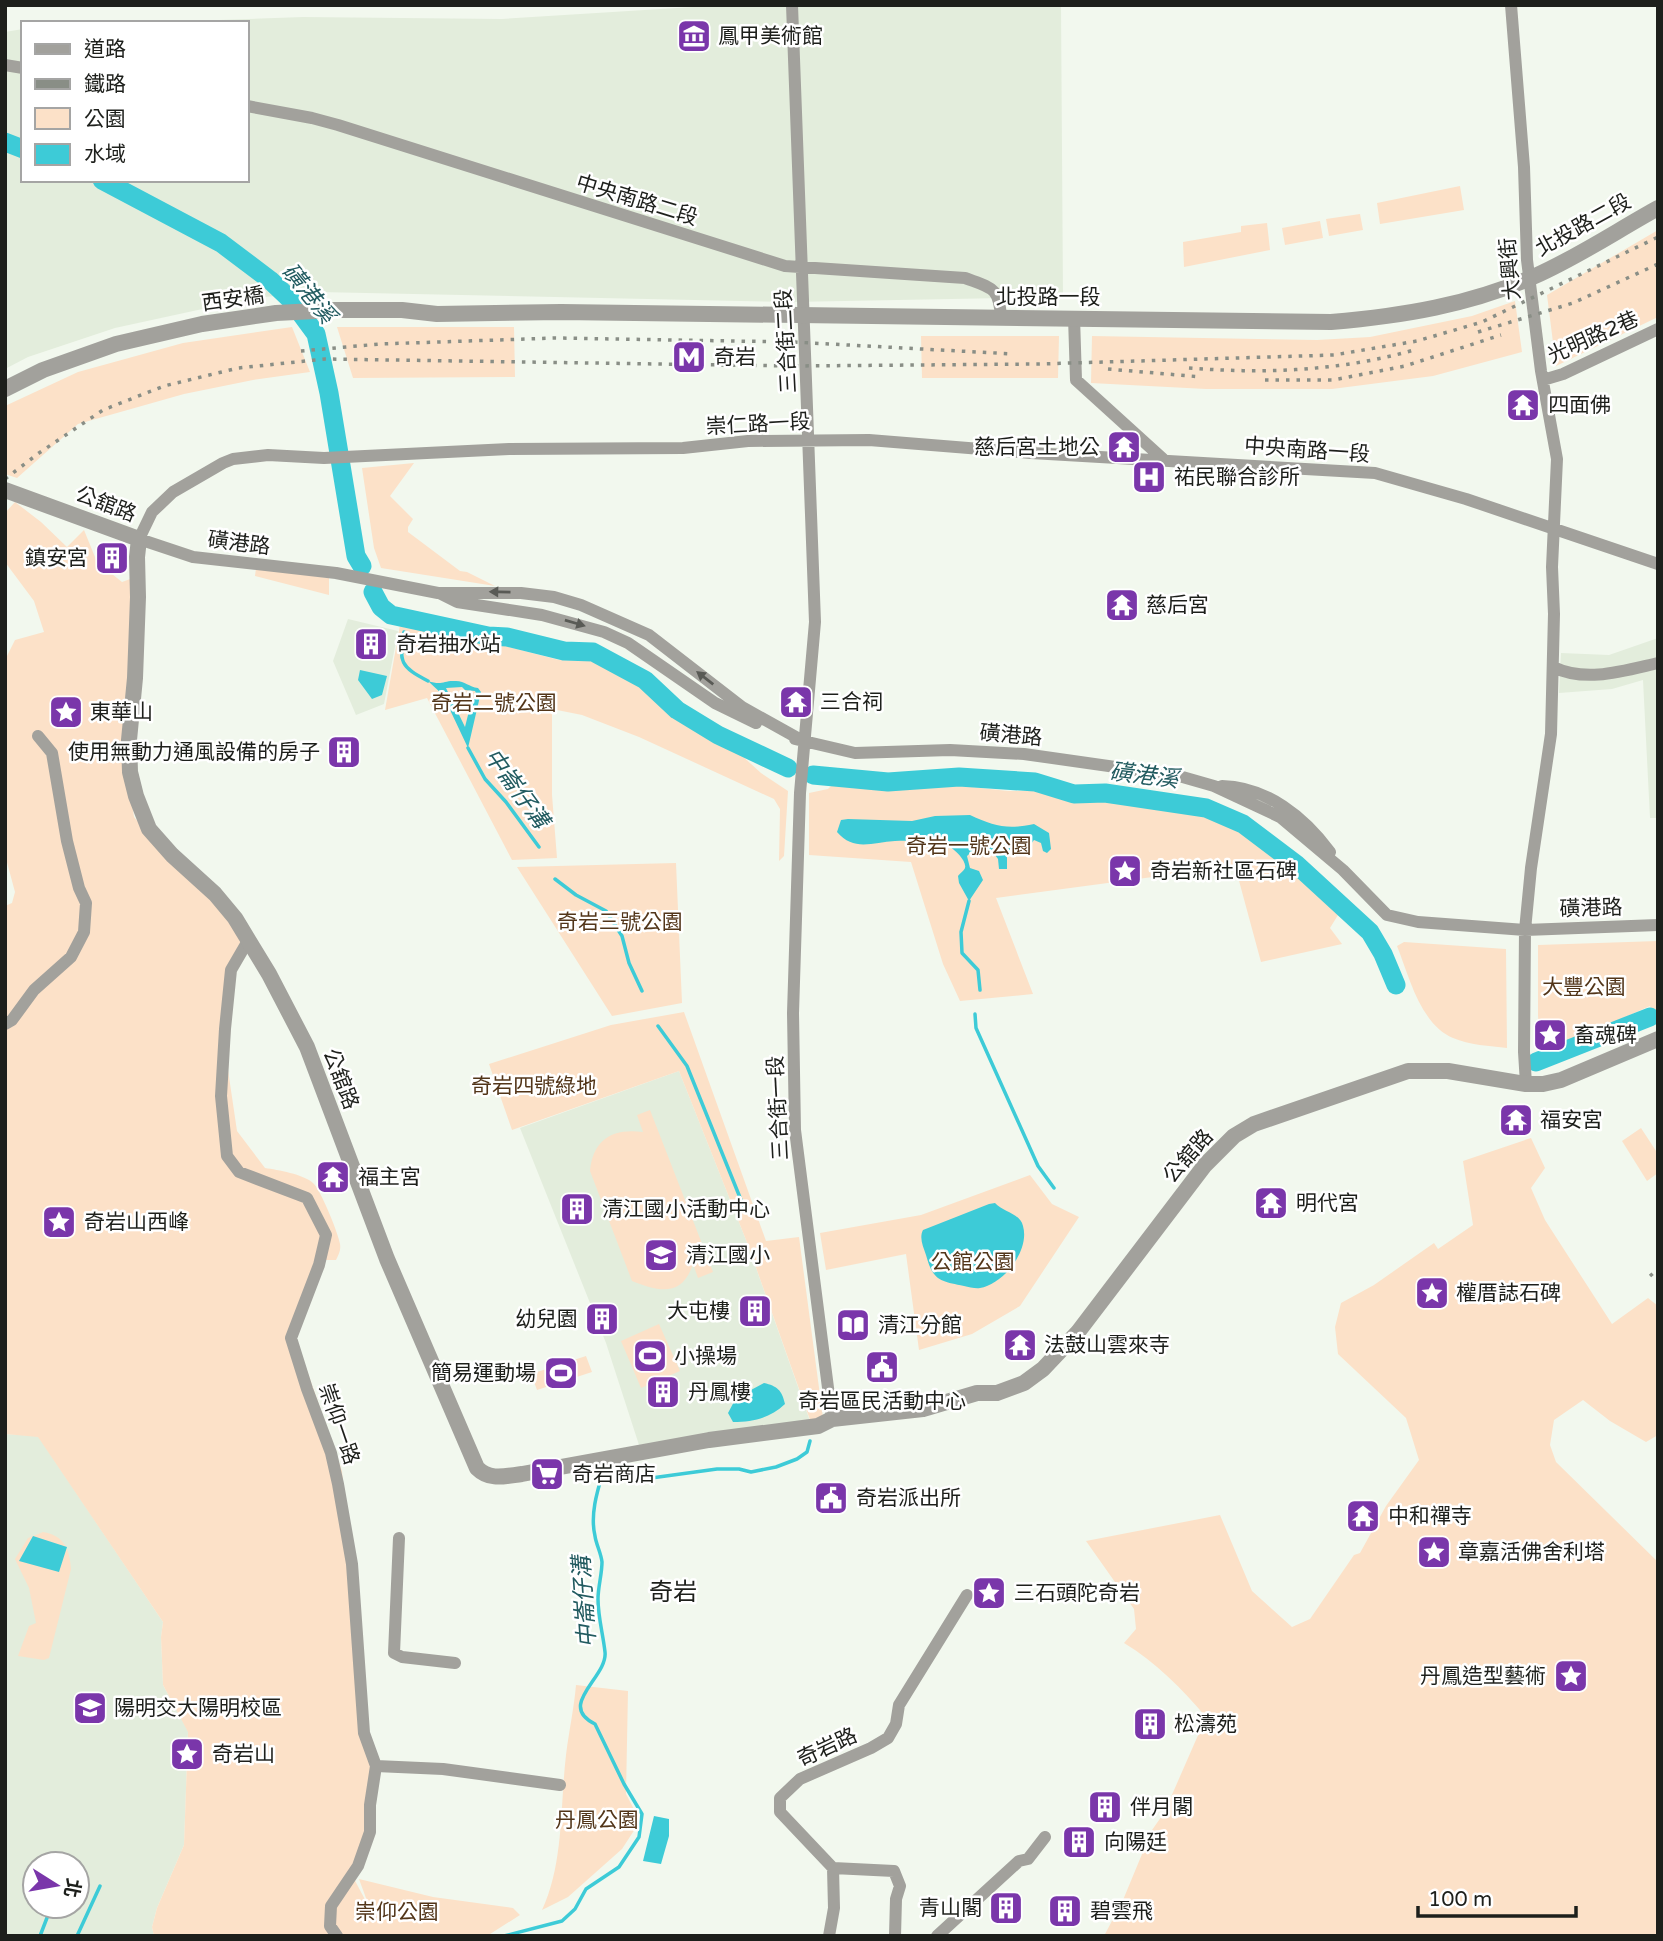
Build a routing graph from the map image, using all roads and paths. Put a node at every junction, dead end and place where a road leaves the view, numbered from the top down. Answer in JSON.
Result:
{"nodes":[{"id":1,"x":792,"y":5,"type":"edge"},
{"id":2,"x":1511,"y":5,"type":"edge"},
{"id":3,"x":248,"y":106,"type":"edge"},
{"id":4,"x":1658,"y":208,"type":"edge"},
{"id":5,"x":803,"y":266,"type":"junction"},
{"id":6,"x":1529,"y":279,"type":"junction"},
{"id":7,"x":561,"y":312,"type":"joint"},
{"id":8,"x":803,"y":316,"type":"junction"},
{"id":9,"x":1001,"y":317,"type":"junction"},
{"id":10,"x":1073,"y":317,"type":"junction"},
{"id":11,"x":1658,"y":329,"type":"edge"},
{"id":12,"x":1543,"y":380,"type":"junction"},
{"id":13,"x":5,"y":389,"type":"edge"},
{"id":14,"x":810,"y":439,"type":"junction"},
{"id":15,"x":1163,"y":459,"type":"junction"},
{"id":16,"x":7,"y":492,"type":"edge"},
{"id":17,"x":1554,"y":528,"type":"junction"},
{"id":18,"x":139,"y":539,"type":"junction"},
{"id":19,"x":1658,"y":564,"type":"edge"},
{"id":20,"x":438,"y":593,"type":"junction"},
{"id":21,"x":1658,"y":663,"type":"edge"},
{"id":22,"x":1553,"y":667,"type":"junction"},
{"id":23,"x":38,"y":736,"type":"dead end"},
{"id":24,"x":803,"y":741,"type":"junction"},
{"id":25,"x":802,"y":759,"type":"joint"},
{"id":26,"x":1658,"y":925,"type":"edge"},
{"id":27,"x":1525,"y":930,"type":"junction"},
{"id":28,"x":249,"y":939,"type":"junction"},
{"id":29,"x":5,"y":1024,"type":"edge"},
{"id":30,"x":1658,"y":1039,"type":"edge"},
{"id":31,"x":1525,"y":1078,"type":"junction"},
{"id":32,"x":819,"y":1424,"type":"junction"},
{"id":33,"x":399,"y":1538,"type":"dead end"},
{"id":34,"x":967,"y":1595,"type":"dead end"},
{"id":35,"x":455,"y":1663,"type":"dead end"},
{"id":36,"x":376,"y":1766,"type":"junction"},
{"id":37,"x":560,"y":1785,"type":"dead end"},
{"id":38,"x":1045,"y":1837,"type":"dead end"},
{"id":39,"x":833,"y":1868,"type":"junction"},
{"id":40,"x":337,"y":1936,"type":"edge"},
{"id":41,"x":830,"y":1936,"type":"edge"},
{"id":42,"x":895,"y":1936,"type":"edge"},
{"id":43,"x":937,"y":1936,"type":"edge"}],
"edges":[{"from":1,"to":5,"type":"street","name":"三合街二段"},
{"from":2,"to":6,"type":"street","name":"大興街"},
{"from":3,"to":5,"type":"street","name":"中央南路二段"},
{"from":4,"to":6,"type":"street","name":"北投路二段"},
{"from":5,"to":8,"type":"street","name":"三合街二段"},
{"from":5,"to":9,"type":"street","name":"中央南路二段"},
{"from":6,"to":10,"type":"street","name":"北投路一段"},
{"from":6,"to":12,"type":"street","name":"大興街"},
{"from":7,"to":8,"type":"street","name":"北投路一段"},
{"from":7,"to":13,"type":"street","name":"西安橋"},
{"from":8,"to":9,"type":"street","name":"北投路一段"},
{"from":8,"to":14,"type":"street","name":"三合街二段"},
{"from":9,"to":10,"type":"street","name":"北投路一段"},
{"from":10,"to":15,"type":"street"},
{"from":11,"to":12,"type":"street","name":"光明路2巷"},
{"from":12,"to":17,"type":"street","name":"大興街"},
{"from":14,"to":15,"type":"street","name":"崇仁路一段"},
{"from":14,"to":18,"type":"street","name":"崇仁路一段"},
{"from":14,"to":24,"type":"street","name":"三合街二段"},
{"from":15,"to":17,"type":"street","name":"中央南路一段"},
{"from":16,"to":18,"type":"street","name":"公舘路"},
{"from":17,"to":19,"type":"street","name":"中央南路一段"},
{"from":17,"to":22,"type":"street","name":"大興街"},
{"from":18,"to":20,"type":"street","name":"磺港路"},
{"from":18,"to":28,"type":"street","name":"公舘路"},
{"from":20,"to":24,"type":"street","name":"磺港路","one_way":true},
{"from":24,"to":20,"type":"street","name":"磺港路","one_way":true},
{"from":21,"to":22,"type":"street"},
{"from":22,"to":27,"type":"street","name":"大興街"},
{"from":23,"to":29,"type":"street"},
{"from":24,"to":25,"type":"street","name":"三合街二段"},
{"from":24,"to":27,"type":"street","name":"磺港路"},
{"from":25,"to":32,"type":"street","name":"三合街一段"},
{"from":26,"to":27,"type":"street","name":"磺港路"},
{"from":27,"to":31,"type":"street"},
{"from":28,"to":32,"type":"street","name":"公舘路"},
{"from":28,"to":36,"type":"street","name":"崇仰一路"},
{"from":30,"to":31,"type":"street","name":"公舘路"},
{"from":31,"to":32,"type":"street","name":"公舘路"},
{"from":33,"to":35,"type":"street"},
{"from":34,"to":39,"type":"street","name":"奇岩路"},
{"from":36,"to":37,"type":"street"},
{"from":36,"to":40,"type":"street","name":"崇仰一路"},
{"from":38,"to":43,"type":"street"},
{"from":39,"to":41,"type":"street"},
{"from":39,"to":42,"type":"street"}]}
